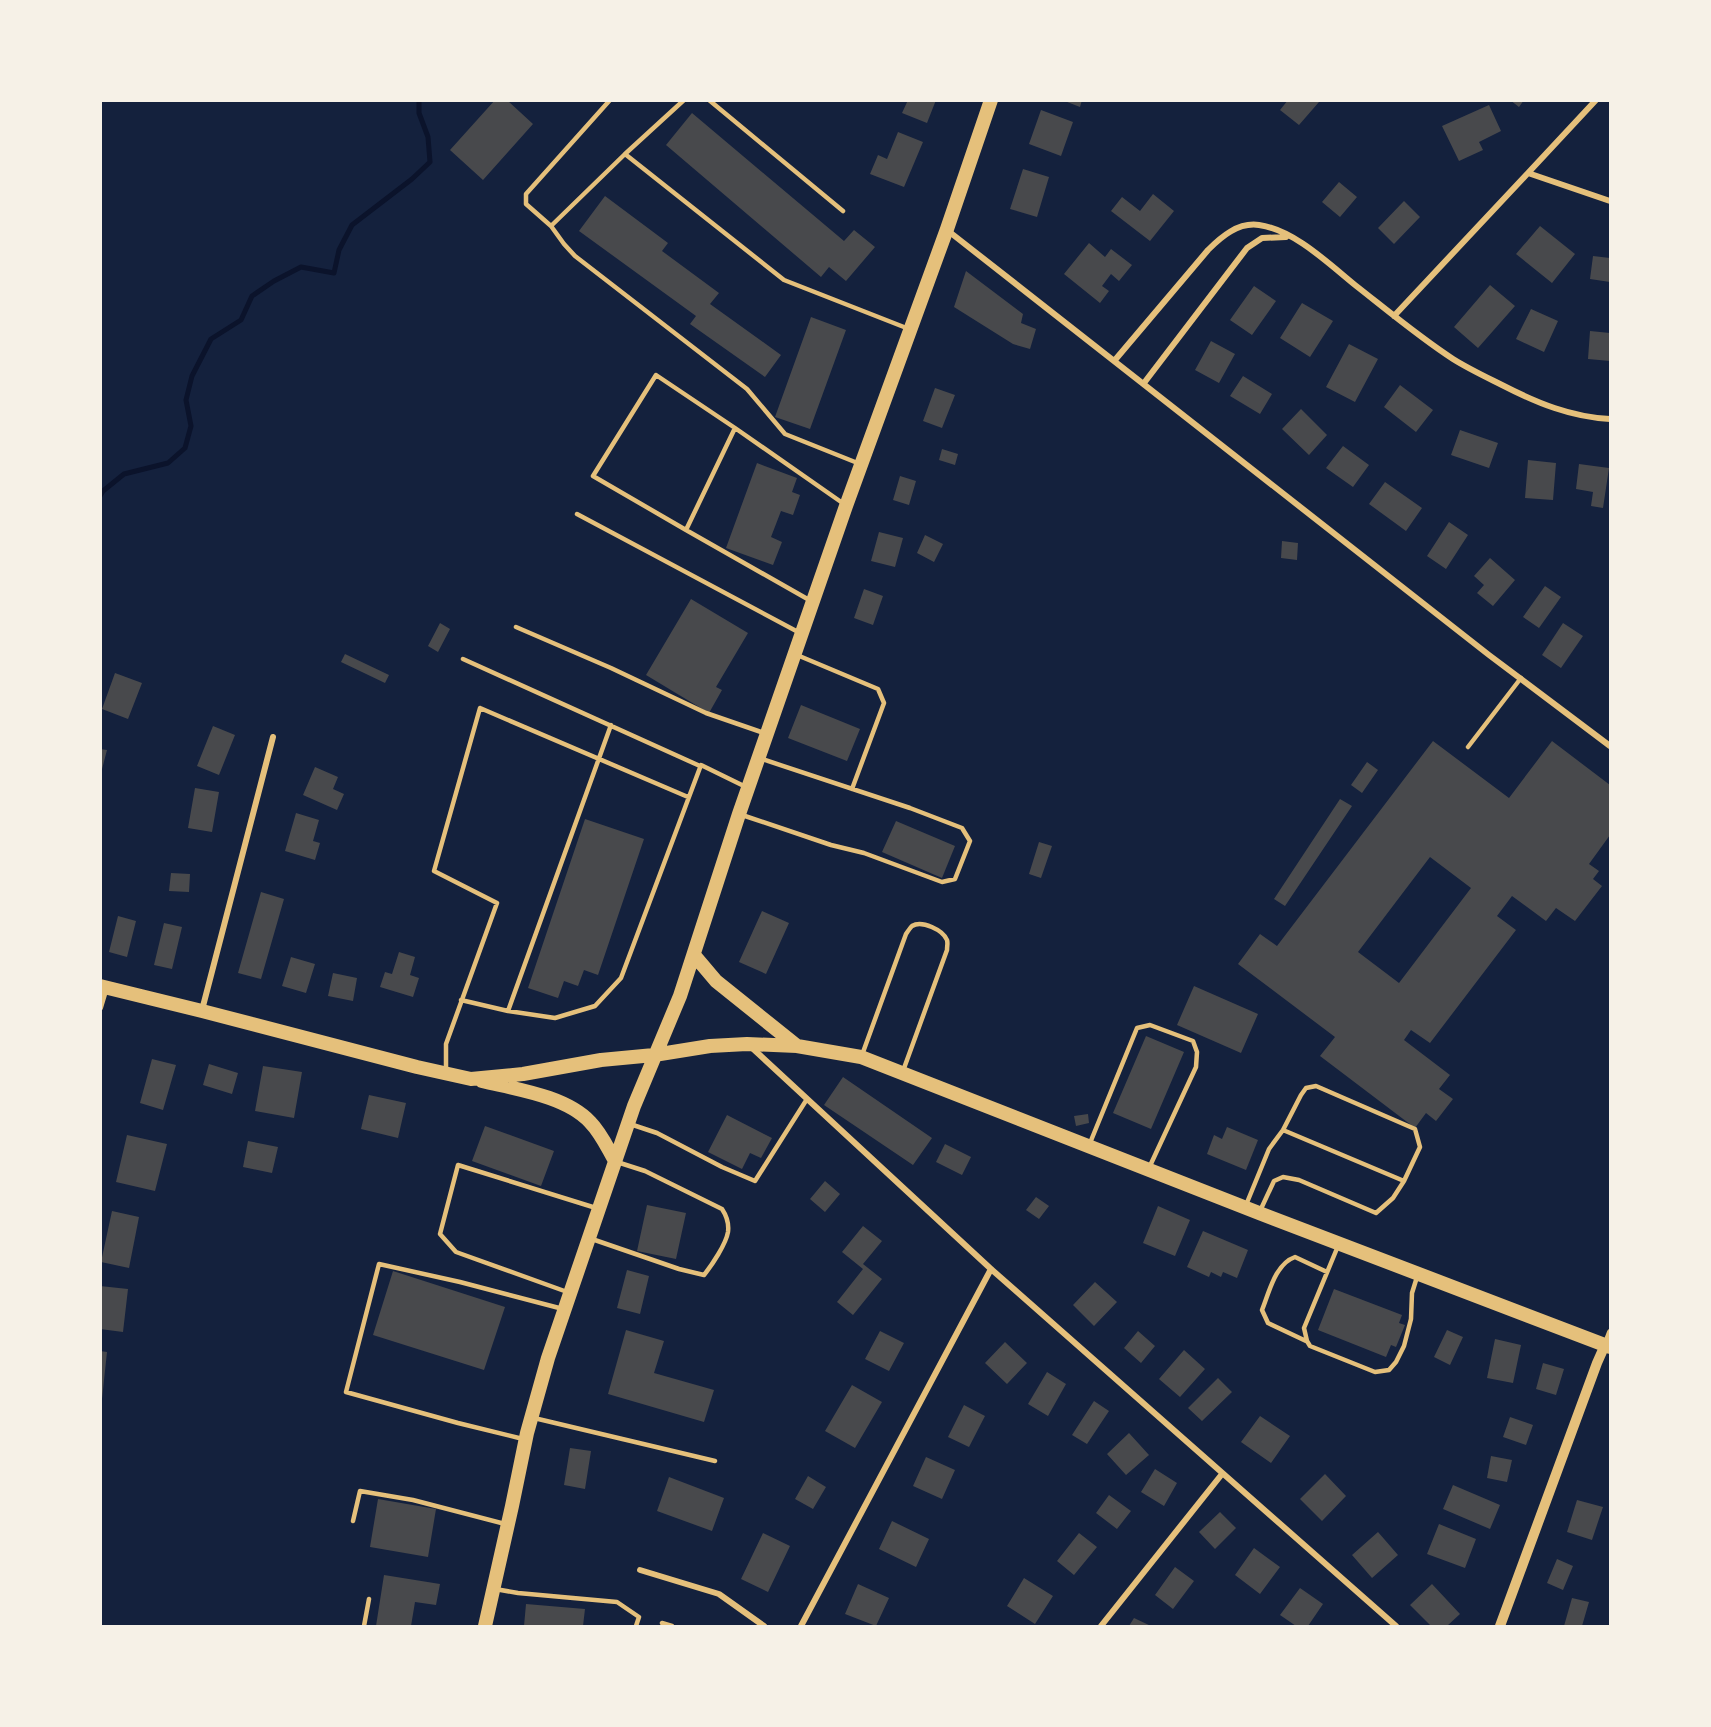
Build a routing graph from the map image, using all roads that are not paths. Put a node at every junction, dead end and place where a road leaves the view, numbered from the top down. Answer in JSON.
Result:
{"nodes":[{"id":1,"x":610,"y":100,"type":"edge"},
{"id":2,"x":684,"y":100,"type":"edge"},
{"id":3,"x":709,"y":100,"type":"edge"},
{"id":4,"x":991,"y":100,"type":"edge"},
{"id":5,"x":1596,"y":100,"type":"edge"},
{"id":6,"x":625,"y":154,"type":"junction"},
{"id":7,"x":1528,"y":173,"type":"junction"},
{"id":8,"x":1611,"y":201,"type":"edge"},
{"id":9,"x":843,"y":211,"type":"dead end"},
{"id":10,"x":551,"y":226,"type":"junction"},
{"id":11,"x":947,"y":230,"type":"junction"},
{"id":12,"x":1290,"y":237,"type":"junction"},
{"id":13,"x":1395,"y":316,"type":"junction"},
{"id":14,"x":911,"y":330,"type":"junction"},
{"id":15,"x":1115,"y":360,"type":"junction"},
{"id":16,"x":1144,"y":382,"type":"junction"},
{"id":17,"x":1611,"y":419,"type":"edge"},
{"id":18,"x":735,"y":428,"type":"junction"},
{"id":19,"x":862,"y":465,"type":"junction"},
{"id":20,"x":846,"y":506,"type":"junction"},
{"id":21,"x":577,"y":514,"type":"dead end"},
{"id":22,"x":686,"y":530,"type":"junction"},
{"id":23,"x":814,"y":602,"type":"junction"},
{"id":24,"x":516,"y":627,"type":"dead end"},
{"id":25,"x":802,"y":634,"type":"junction"},
{"id":26,"x":795,"y":654,"type":"junction"},
{"id":27,"x":463,"y":659,"type":"dead end"},
{"id":28,"x":1521,"y":678,"type":"junction"},
{"id":29,"x":610,"y":725,"type":"junction"},
{"id":30,"x":767,"y":734,"type":"junction"},
{"id":31,"x":273,"y":738,"type":"dead end"},
{"id":32,"x":1611,"y":746,"type":"edge"},
{"id":33,"x":1468,"y":747,"type":"dead end"},
{"id":34,"x":599,"y":759,"type":"junction"},
{"id":35,"x":759,"y":759,"type":"junction"},
{"id":36,"x":700,"y":766,"type":"junction"},
{"id":37,"x":749,"y":788,"type":"junction"},
{"id":38,"x":852,"y":789,"type":"junction"},
{"id":39,"x":688,"y":797,"type":"junction"},
{"id":40,"x":739,"y":814,"type":"junction"},
{"id":41,"x":694,"y":955,"type":"junction"},
{"id":42,"x":103,"y":987,"type":"edge"},
{"id":43,"x":461,"y":1000,"type":"junction"},
{"id":44,"x":100,"y":1008,"type":"edge"},
{"id":45,"x":202,"y":1011,"type":"junction"},
{"id":46,"x":508,"y":1011,"type":"junction"},
{"id":47,"x":747,"y":1044,"type":"junction"},
{"id":48,"x":797,"y":1046,"type":"junction"},
{"id":49,"x":654,"y":1055,"type":"junction"},
{"id":50,"x":861,"y":1058,"type":"junction"},
{"id":51,"x":446,"y":1074,"type":"junction"},
{"id":52,"x":902,"y":1074,"type":"junction"},
{"id":53,"x":471,"y":1079,"type":"junction"},
{"id":54,"x":807,"y":1099,"type":"junction"},
{"id":55,"x":627,"y":1124,"type":"junction"},
{"id":56,"x":1283,"y":1130,"type":"junction"},
{"id":57,"x":1089,"y":1147,"type":"junction"},
{"id":58,"x":615,"y":1161,"type":"junction"},
{"id":59,"x":1148,"y":1170,"type":"junction"},
{"id":60,"x":1404,"y":1181,"type":"junction"},
{"id":61,"x":599,"y":1209,"type":"junction"},
{"id":62,"x":1252,"y":1211,"type":"junction"},
{"id":63,"x":589,"y":1238,"type":"junction"},
{"id":64,"x":1339,"y":1244,"type":"junction"},
{"id":65,"x":991,"y":1269,"type":"junction"},
{"id":66,"x":1327,"y":1272,"type":"junction"},
{"id":67,"x":1418,"y":1274,"type":"junction"},
{"id":68,"x":570,"y":1294,"type":"junction"},
{"id":69,"x":565,"y":1309,"type":"junction"},
{"id":70,"x":1306,"y":1341,"type":"junction"},
{"id":71,"x":1609,"y":1341,"type":"edge"},
{"id":72,"x":531,"y":1418,"type":"junction"},
{"id":73,"x":526,"y":1439,"type":"junction"},
{"id":74,"x":715,"y":1461,"type":"dead end"},
{"id":75,"x":1222,"y":1474,"type":"junction"},
{"id":76,"x":353,"y":1521,"type":"dead end"},
{"id":77,"x":508,"y":1525,"type":"junction"},
{"id":78,"x":640,"y":1570,"type":"dead end"},
{"id":79,"x":493,"y":1589,"type":"junction"},
{"id":80,"x":369,"y":1599,"type":"dead end"},
{"id":81,"x":662,"y":1623,"type":"dead end"},
{"id":82,"x":364,"y":1626,"type":"edge"},
{"id":83,"x":484,"y":1626,"type":"edge"},
{"id":84,"x":636,"y":1626,"type":"edge"},
{"id":85,"x":672,"y":1626,"type":"edge"},
{"id":86,"x":764,"y":1626,"type":"edge"},
{"id":87,"x":801,"y":1626,"type":"edge"},
{"id":88,"x":1101,"y":1626,"type":"edge"},
{"id":89,"x":1396,"y":1626,"type":"edge"},
{"id":90,"x":1500,"y":1626,"type":"edge"}],
"edges":[{"from":1,"to":10,"type":"lane"},
{"from":2,"to":6,"type":"lane"},
{"from":3,"to":9,"type":"lane"},
{"from":4,"to":11,"type":"main road"},
{"from":5,"to":7,"type":"street"},
{"from":6,"to":10,"type":"lane"},
{"from":6,"to":14,"type":"lane"},
{"from":7,"to":8,"type":"street"},
{"from":7,"to":13,"type":"street"},
{"from":10,"to":19,"type":"lane"},
{"from":11,"to":14,"type":"main road"},
{"from":11,"to":15,"type":"street"},
{"from":12,"to":13,"type":"street"},
{"from":12,"to":15,"type":"street"},
{"from":12,"to":16,"type":"street"},
{"from":13,"to":17,"type":"street"},
{"from":14,"to":19,"type":"main road"},
{"from":15,"to":16,"type":"street"},
{"from":16,"to":28,"type":"street"},
{"from":18,"to":20,"type":"lane"},
{"from":18,"to":22,"type":"lane"},
{"from":18,"to":22,"type":"lane"},
{"from":19,"to":20,"type":"main road"},
{"from":20,"to":23,"type":"main road"},
{"from":21,"to":25,"type":"lane"},
{"from":22,"to":23,"type":"lane"},
{"from":23,"to":25,"type":"main road"},
{"from":24,"to":30,"type":"lane"},
{"from":25,"to":26,"type":"main road"},
{"from":26,"to":30,"type":"main road"},
{"from":26,"to":38,"type":"lane"},
{"from":27,"to":29,"type":"lane"},
{"from":28,"to":32,"type":"street"},
{"from":28,"to":33,"type":"lane"},
{"from":29,"to":34,"type":"lane"},
{"from":29,"to":36,"type":"lane"},
{"from":30,"to":35,"type":"main road"},
{"from":31,"to":45,"type":"street"},
{"from":34,"to":39,"type":"lane"},
{"from":34,"to":43,"type":"lane"},
{"from":34,"to":46,"type":"lane"},
{"from":35,"to":37,"type":"main road"},
{"from":35,"to":38,"type":"lane"},
{"from":36,"to":37,"type":"lane"},
{"from":36,"to":39,"type":"lane"},
{"from":37,"to":40,"type":"main road"},
{"from":38,"to":40,"type":"lane"},
{"from":39,"to":46,"type":"lane"},
{"from":40,"to":41,"type":"main road"},
{"from":41,"to":48,"type":"main road"},
{"from":41,"to":49,"type":"main road"},
{"from":42,"to":44,"type":"street"},
{"from":42,"to":45,"type":"main road"},
{"from":43,"to":46,"type":"lane"},
{"from":43,"to":51,"type":"lane"},
{"from":45,"to":51,"type":"main road"},
{"from":47,"to":48,"type":"main road"},
{"from":47,"to":49,"type":"main road"},
{"from":47,"to":54,"type":"street"},
{"from":48,"to":50,"type":"main road"},
{"from":49,"to":53,"type":"main road"},
{"from":49,"to":55,"type":"main road"},
{"from":50,"to":52,"type":"main road"},
{"from":50,"to":52,"type":"lane"},
{"from":51,"to":53,"type":"main road"},
{"from":52,"to":57,"type":"main road"},
{"from":53,"to":58,"type":"main road"},
{"from":54,"to":55,"type":"lane"},
{"from":54,"to":65,"type":"street"},
{"from":55,"to":58,"type":"main road"},
{"from":56,"to":60,"type":"lane"},
{"from":56,"to":60,"type":"lane"},
{"from":56,"to":62,"type":"lane"},
{"from":57,"to":59,"type":"main road"},
{"from":57,"to":59,"type":"lane"},
{"from":58,"to":61,"type":"main road"},
{"from":58,"to":63,"type":"lane"},
{"from":59,"to":62,"type":"main road"},
{"from":60,"to":62,"type":"lane"},
{"from":61,"to":63,"type":"main road"},
{"from":61,"to":68,"type":"lane"},
{"from":62,"to":64,"type":"main road"},
{"from":63,"to":68,"type":"main road"},
{"from":64,"to":66,"type":"lane"},
{"from":64,"to":67,"type":"main road"},
{"from":65,"to":75,"type":"street"},
{"from":65,"to":87,"type":"street"},
{"from":66,"to":70,"type":"lane"},
{"from":66,"to":70,"type":"lane"},
{"from":67,"to":70,"type":"lane"},
{"from":67,"to":71,"type":"main road"},
{"from":68,"to":69,"type":"main road"},
{"from":69,"to":72,"type":"main road"},
{"from":69,"to":73,"type":"lane"},
{"from":71,"to":90,"type":"street"},
{"from":72,"to":73,"type":"main road"},
{"from":72,"to":74,"type":"lane"},
{"from":73,"to":77,"type":"main road"},
{"from":75,"to":88,"type":"street"},
{"from":75,"to":89,"type":"street"},
{"from":76,"to":77,"type":"lane"},
{"from":77,"to":79,"type":"main road"},
{"from":78,"to":86,"type":"street"},
{"from":79,"to":83,"type":"main road"},
{"from":79,"to":84,"type":"lane"},
{"from":80,"to":82,"type":"lane"},
{"from":81,"to":85,"type":"lane"}]}
